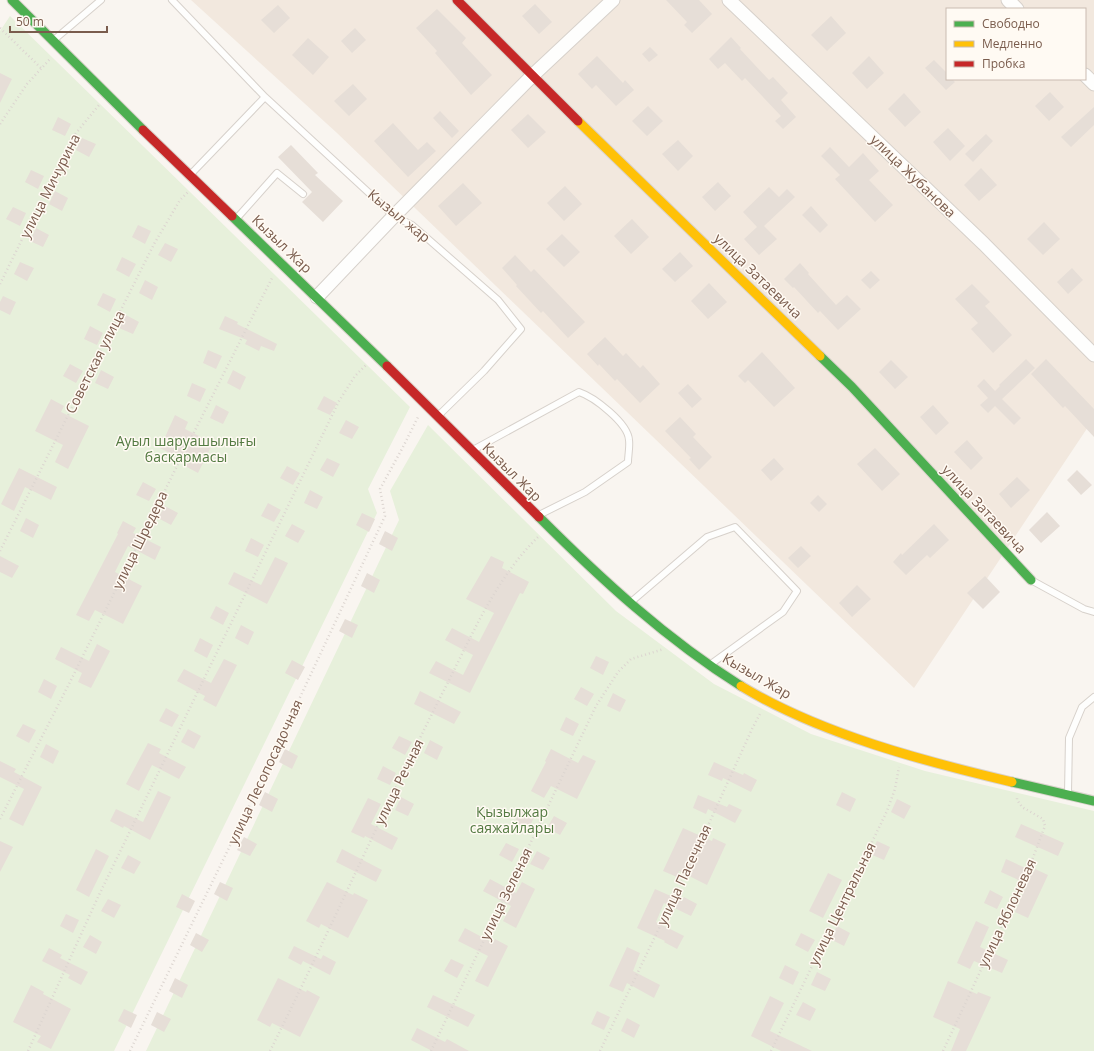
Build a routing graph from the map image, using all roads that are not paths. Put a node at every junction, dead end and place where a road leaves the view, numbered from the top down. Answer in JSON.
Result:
{"nodes":[{"id":1,"x":12,"y":0,"type":"edge"},
{"id":2,"x":101,"y":0,"type":"edge"},
{"id":3,"x":172,"y":0,"type":"edge"},
{"id":4,"x":457,"y":0,"type":"edge"},
{"id":5,"x":613,"y":0,"type":"edge"},
{"id":6,"x":729,"y":0,"type":"edge"},
{"id":7,"x":1008,"y":0,"type":"edge"},
{"id":8,"x":1016,"y":8,"type":"edge"},
{"id":9,"x":53,"y":40,"type":"junction"},
{"id":10,"x":532,"y":76,"type":"junction"},
{"id":11,"x":1086,"y":76,"type":"edge"},
{"id":12,"x":1094,"y":84,"type":"edge"},
{"id":13,"x":265,"y":97,"type":"junction"},
{"id":14,"x":190,"y":175,"type":"junction"},
{"id":15,"x":303,"y":194,"type":"dead end"},
{"id":16,"x":394,"y":216,"type":"junction"},
{"id":17,"x":236,"y":219,"type":"junction"},
{"id":18,"x":317,"y":297,"type":"junction"},
{"id":19,"x":1094,"y":355,"type":"edge"},
{"id":20,"x":437,"y":416,"type":"junction"},
{"id":21,"x":471,"y":451,"type":"junction"},
{"id":22,"x":537,"y":516,"type":"junction"},
{"id":23,"x":1031,"y":580,"type":"joint"},
{"id":24,"x":630,"y":603,"type":"junction"},
{"id":25,"x":1094,"y":612,"type":"edge"},
{"id":26,"x":710,"y":665,"type":"junction"},
{"id":27,"x":1094,"y":697,"type":"edge"},
{"id":28,"x":1068,"y":795,"type":"junction"},
{"id":29,"x":1094,"y":802,"type":"edge"}],
"edges":[{"from":1,"to":9,"type":"main road","name":"Кызыл Жар"},
{"from":2,"to":9,"type":"lane"},
{"from":3,"to":13,"type":"lane","name":"Кызыл жар"},
{"from":4,"to":10,"type":"main road","name":"улица Затаевича"},
{"from":5,"to":10,"type":"street"},
{"from":6,"to":19,"type":"street","name":"улица Жубанова"},
{"from":7,"to":8,"type":"street"},
{"from":9,"to":14,"type":"main road","name":"Кызыл Жар"},
{"from":10,"to":16,"type":"street"},
{"from":10,"to":23,"type":"main road","name":"улица Затаевича"},
{"from":11,"to":12,"type":"street"},
{"from":13,"to":14,"type":"lane"},
{"from":13,"to":16,"type":"lane","name":"Кызыл жар"},
{"from":14,"to":17,"type":"main road","name":"Кызыл Жар"},
{"from":15,"to":17,"type":"lane"},
{"from":16,"to":18,"type":"street"},
{"from":16,"to":20,"type":"lane","name":"Кызыл жар"},
{"from":17,"to":18,"type":"main road","name":"Кызыл Жар"},
{"from":18,"to":20,"type":"main road","name":"Кызыл Жар"},
{"from":20,"to":21,"type":"main road","name":"Кызыл Жар"},
{"from":21,"to":22,"type":"main road","name":"Кызыл Жар"},
{"from":21,"to":22,"type":"lane"},
{"from":22,"to":24,"type":"main road","name":"Кызыл Жар"},
{"from":23,"to":25,"type":"lane"},
{"from":24,"to":26,"type":"main road","name":"Кызыл Жар"},
{"from":24,"to":26,"type":"lane"},
{"from":26,"to":28,"type":"main road","name":"Кызыл Жар"},
{"from":27,"to":28,"type":"lane"},
{"from":28,"to":29,"type":"main road","name":"Кызыл Жар"}]}
